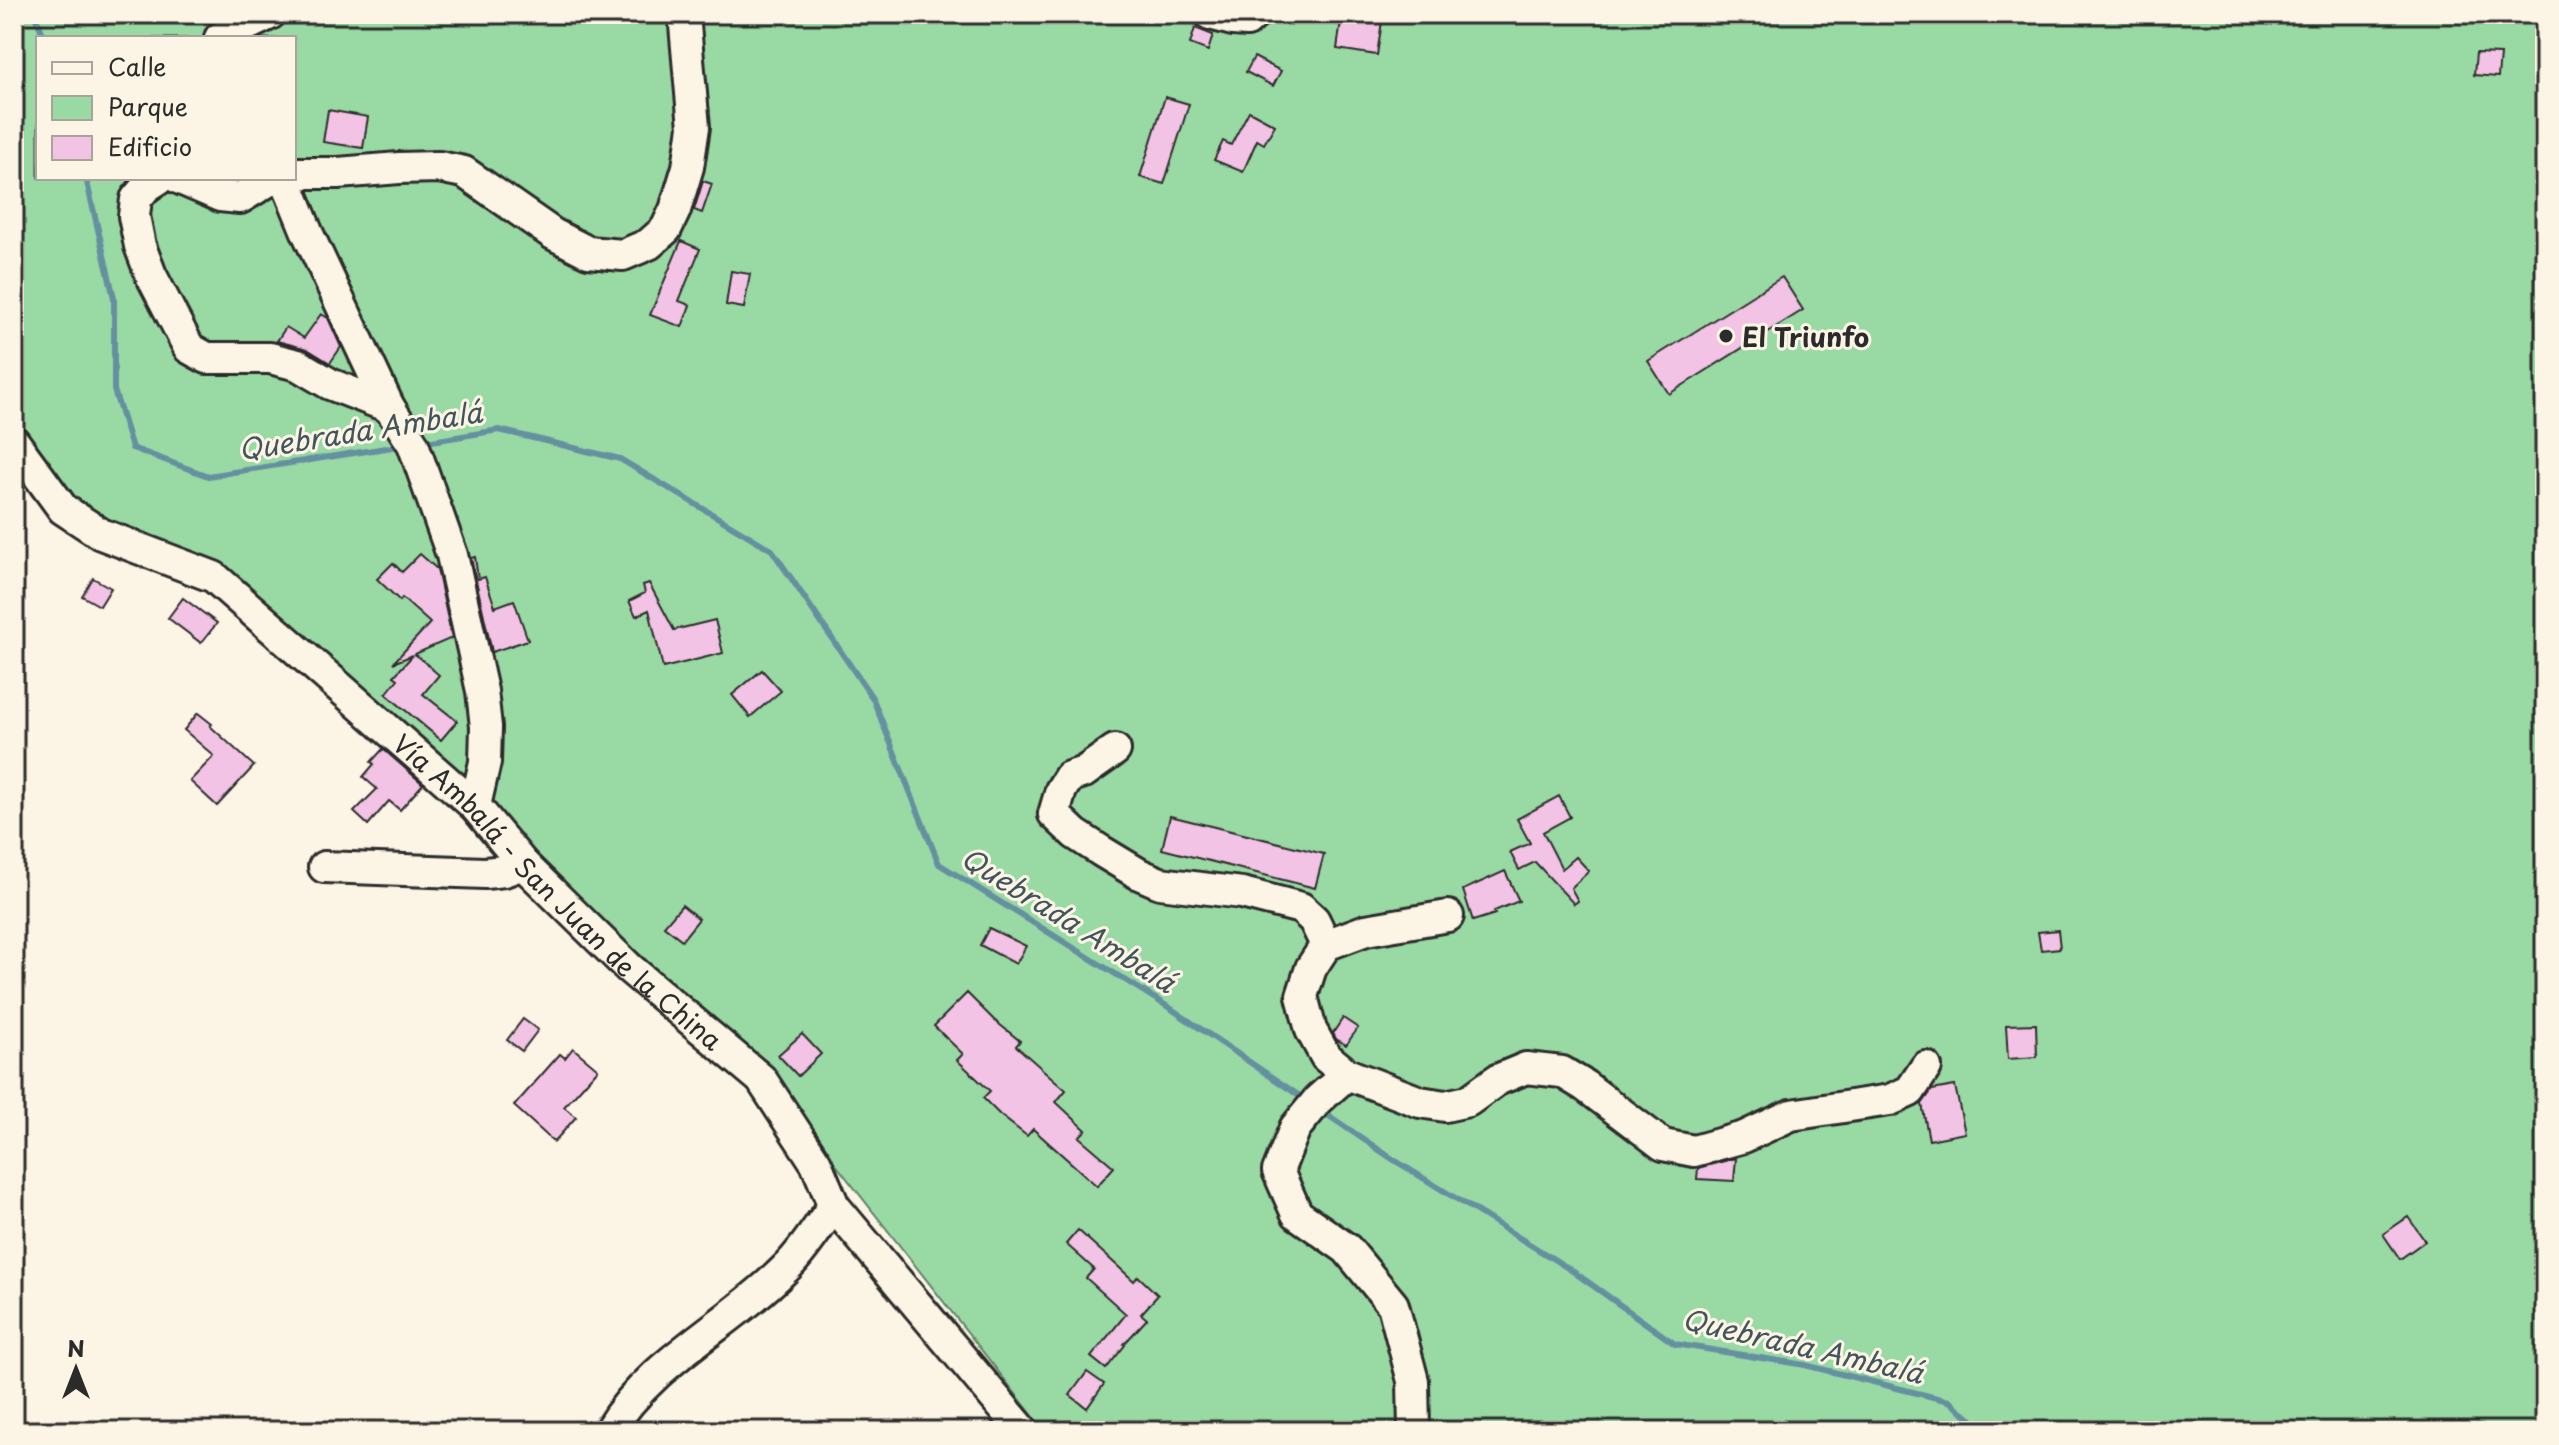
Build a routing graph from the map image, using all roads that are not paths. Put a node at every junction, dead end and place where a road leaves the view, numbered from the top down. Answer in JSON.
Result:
{"nodes":[{"id":1,"x":270,"y":14,"type":"edge"},
{"id":2,"x":684,"y":14,"type":"edge"},
{"id":3,"x":1210,"y":14,"type":"edge"},
{"id":4,"x":1255,"y":14,"type":"edge"},
{"id":5,"x":224,"y":36,"type":"edge"},
{"id":6,"x":296,"y":173,"type":"edge"},
{"id":7,"x":157,"y":180,"type":"edge"},
{"id":8,"x":183,"y":180,"type":"edge"},
{"id":9,"x":270,"y":180,"type":"edge"},
{"id":10,"x":286,"y":180,"type":"edge"},
{"id":11,"x":389,"y":407,"type":"junction"},
{"id":12,"x":14,"y":442,"type":"edge"},
{"id":13,"x":1115,"y":750,"type":"dead end"},
{"id":14,"x":475,"y":806,"type":"junction"},
{"id":15,"x":523,"y":864,"type":"junction"},
{"id":16,"x":324,"y":867,"type":"dead end"},
{"id":17,"x":1448,"y":916,"type":"dead end"},
{"id":18,"x":1326,"y":945,"type":"junction"},
{"id":19,"x":1926,"y":1067,"type":"dead end"},
{"id":20,"x":1347,"y":1074,"type":"junction"},
{"id":21,"x":834,"y":1206,"type":"junction"},
{"id":22,"x":609,"y":1431,"type":"edge"},
{"id":23,"x":1023,"y":1431,"type":"edge"},
{"id":24,"x":1414,"y":1431,"type":"edge"}],
"edges":[{"from":1,"to":5,"type":"street"},
{"from":2,"to":6,"type":"street"},
{"from":3,"to":4,"type":"street"},
{"from":7,"to":11,"type":"street"},
{"from":8,"to":9,"type":"street"},
{"from":10,"to":11,"type":"street"},
{"from":11,"to":14,"type":"street"},
{"from":12,"to":14,"type":"street","name":"Vía Ambalá - San Juan de la China"},
{"from":13,"to":18,"type":"street"},
{"from":14,"to":15,"type":"street","name":"Vía Ambalá - San Juan de la China"},
{"from":15,"to":16,"type":"street"},
{"from":15,"to":21,"type":"street","name":"Vía Ambalá - San Juan de la China"},
{"from":17,"to":18,"type":"street"},
{"from":18,"to":20,"type":"street"},
{"from":19,"to":20,"type":"street"},
{"from":20,"to":24,"type":"street"},
{"from":21,"to":22,"type":"street"},
{"from":21,"to":23,"type":"street","name":"Vía Ambalá - San Juan de la China"}]}
